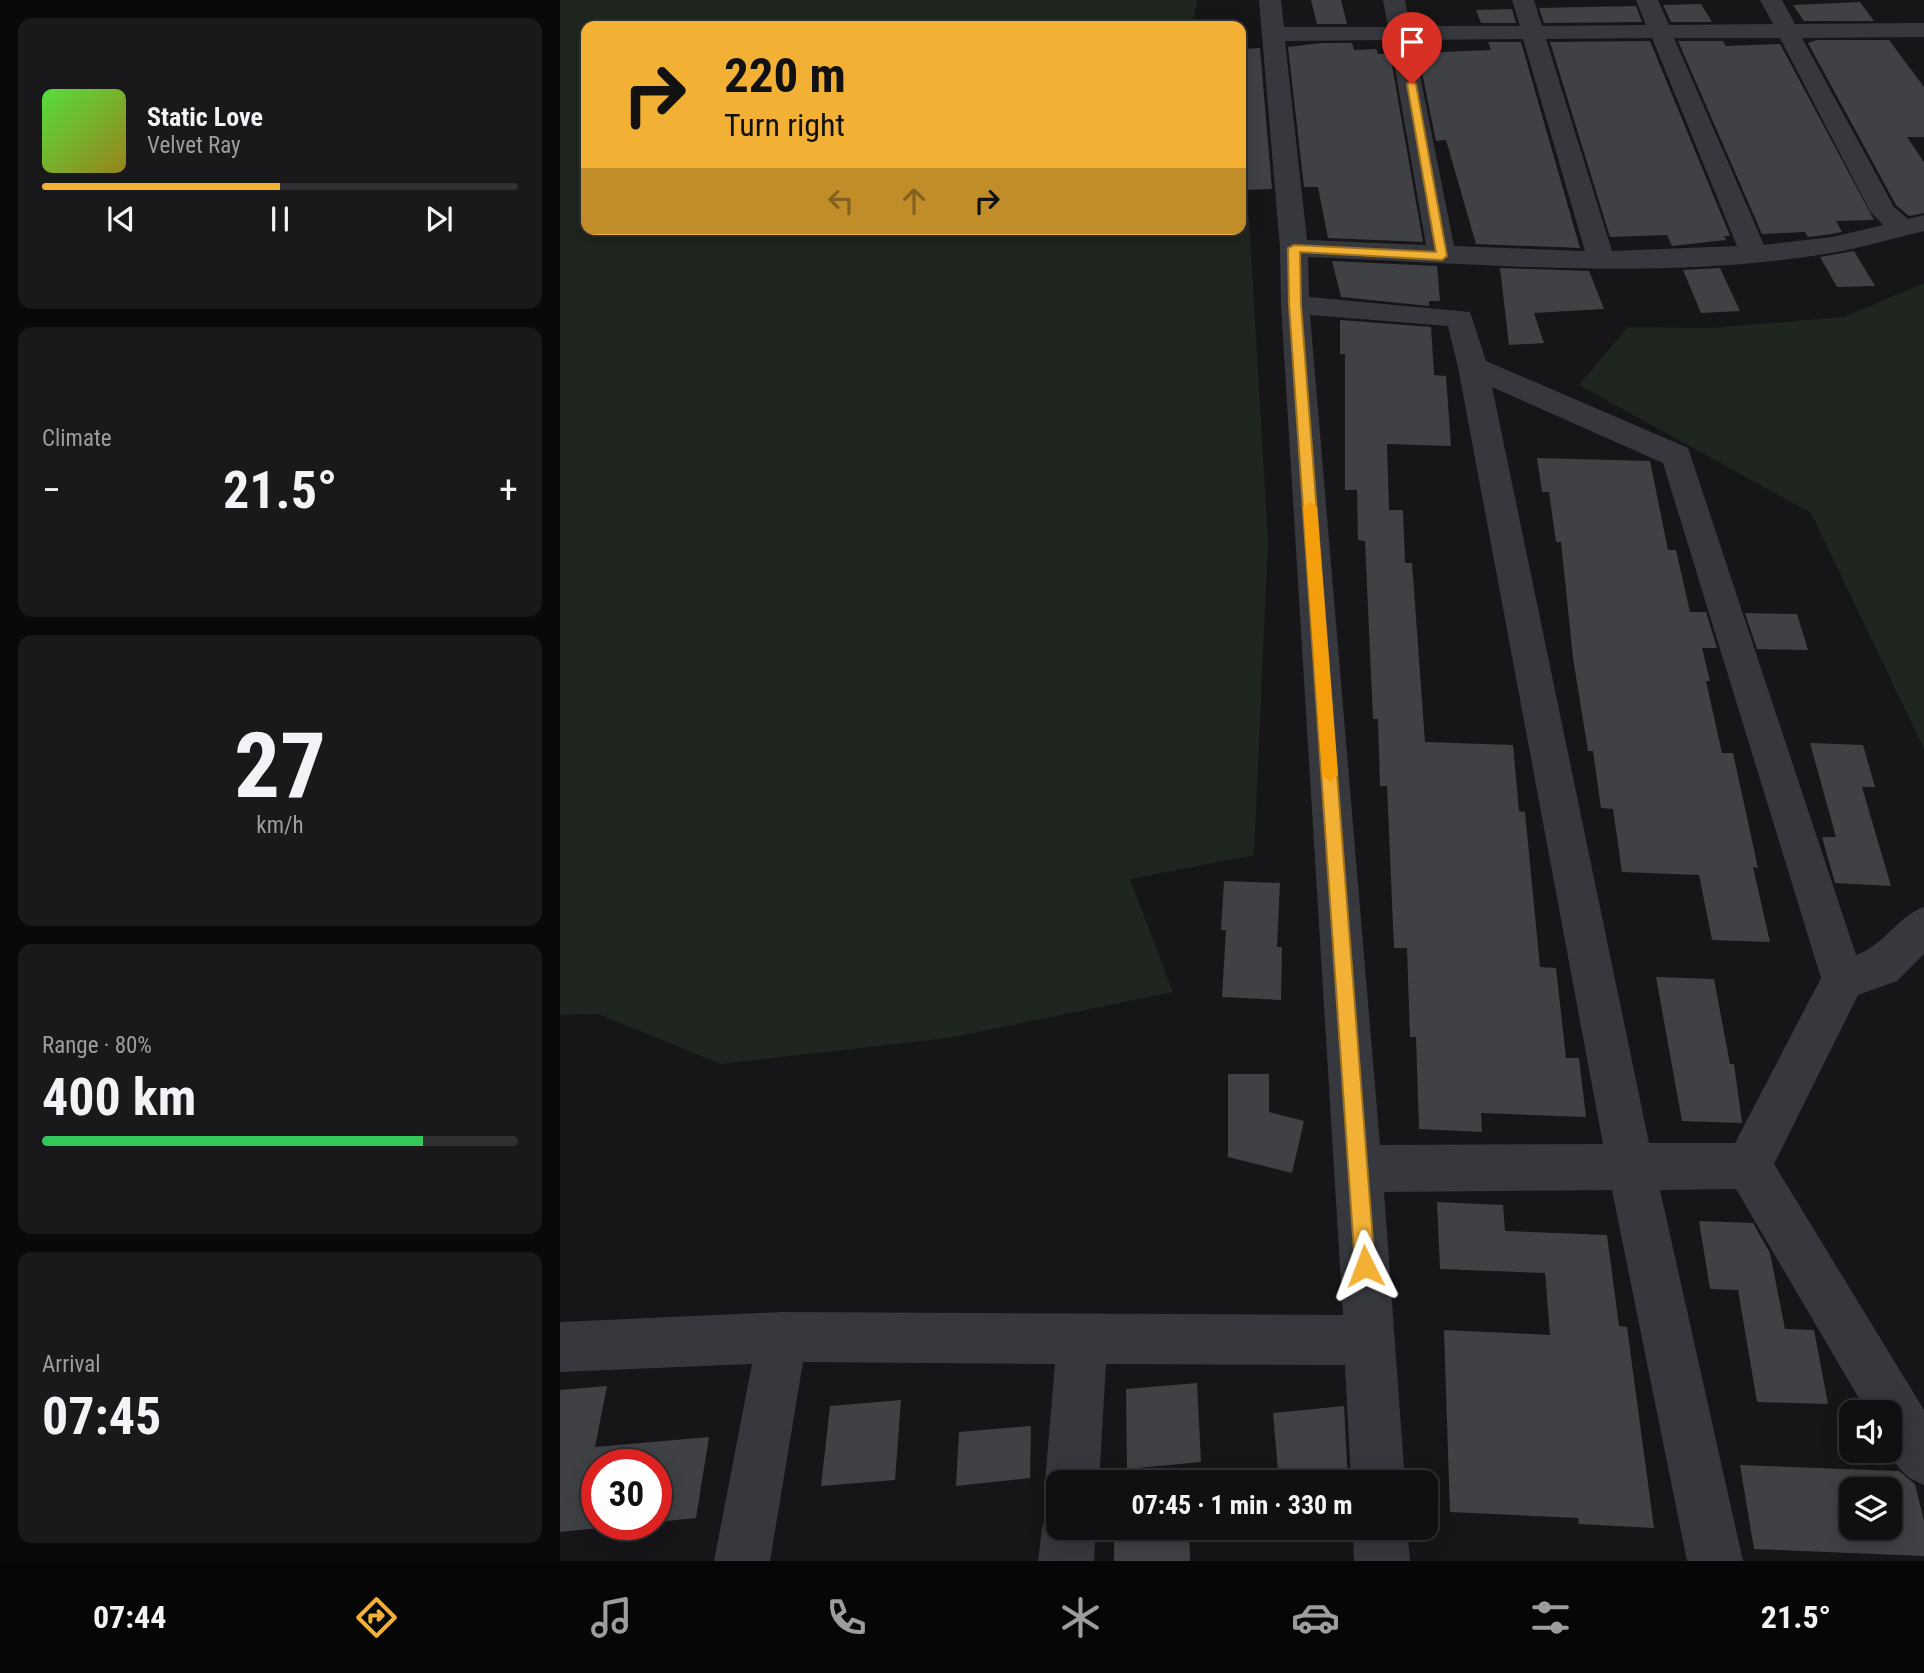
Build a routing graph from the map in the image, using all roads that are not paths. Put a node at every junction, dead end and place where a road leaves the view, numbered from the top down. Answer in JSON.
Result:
{"nodes":[{"id":1,"x":1270,"y":0,"type":"edge"},
{"id":2,"x":1394,"y":0,"type":"edge"},
{"id":3,"x":1523,"y":0,"type":"edge"},
{"id":4,"x":1647,"y":0,"type":"edge"},
{"id":5,"x":1770,"y":0,"type":"edge"},
{"id":6,"x":1899,"y":10,"type":"dead end"},
{"id":7,"x":1788,"y":31,"type":"junction"},
{"id":8,"x":1661,"y":32,"type":"junction"},
{"id":9,"x":1535,"y":33,"type":"junction"},
{"id":10,"x":1273,"y":34,"type":"junction"},
{"id":11,"x":1403,"y":35,"type":"junction"},
{"id":12,"x":1920,"y":36,"type":"edge"},
{"id":13,"x":1914,"y":225,"type":"edge"},
{"id":14,"x":1294,"y":248,"type":"junction"},
{"id":15,"x":1754,"y":254,"type":"junction"},
{"id":16,"x":1442,"y":256,"type":"junction"},
{"id":17,"x":1601,"y":260,"type":"junction"},
{"id":18,"x":1295,"y":305,"type":"junction"},
{"id":19,"x":1473,"y":367,"type":"junction"},
{"id":20,"x":1924,"y":926,"type":"edge"},
{"id":21,"x":1843,"y":980,"type":"junction"},
{"id":22,"x":1748,"y":1166,"type":"junction"},
{"id":23,"x":1631,"y":1167,"type":"junction"},
{"id":24,"x":1359,"y":1169,"type":"junction"},
{"id":25,"x":782,"y":1337,"type":"junction"},
{"id":26,"x":1082,"y":1338,"type":"junction"},
{"id":27,"x":1369,"y":1340,"type":"junction"},
{"id":28,"x":560,"y":1347,"type":"edge"},
{"id":29,"x":1924,"y":1459,"type":"edge"},
{"id":30,"x":1073,"y":1470,"type":"edge"},
{"id":31,"x":1377,"y":1470,"type":"edge"},
{"id":32,"x":1068,"y":1540,"type":"edge"},
{"id":33,"x":1381,"y":1540,"type":"edge"},
{"id":34,"x":742,"y":1561,"type":"edge"},
{"id":35,"x":1066,"y":1561,"type":"edge"},
{"id":36,"x":1382,"y":1561,"type":"edge"},
{"id":37,"x":1715,"y":1561,"type":"edge"}],
"edges":[{"from":1,"to":10,"type":"street"},
{"from":2,"to":11,"type":"street"},
{"from":3,"to":9,"type":"street"},
{"from":4,"to":8,"type":"street"},
{"from":5,"to":7,"type":"street"},
{"from":6,"to":12,"type":"street"},
{"from":7,"to":8,"type":"street"},
{"from":7,"to":12,"type":"street"},
{"from":7,"to":13,"type":"street"},
{"from":8,"to":9,"type":"street"},
{"from":8,"to":15,"type":"street"},
{"from":9,"to":11,"type":"street"},
{"from":9,"to":17,"type":"street"},
{"from":10,"to":11,"type":"street"},
{"from":10,"to":14,"type":"street"},
{"from":11,"to":16,"type":"street"},
{"from":13,"to":15,"type":"street"},
{"from":14,"to":16,"type":"street"},
{"from":14,"to":18,"type":"street"},
{"from":15,"to":17,"type":"street"},
{"from":16,"to":17,"type":"street"},
{"from":18,"to":19,"type":"street"},
{"from":18,"to":24,"type":"street"},
{"from":19,"to":21,"type":"street"},
{"from":19,"to":23,"type":"street"},
{"from":20,"to":21,"type":"street"},
{"from":21,"to":22,"type":"street"},
{"from":22,"to":23,"type":"street"},
{"from":22,"to":29,"type":"street"},
{"from":23,"to":24,"type":"street"},
{"from":23,"to":37,"type":"street"},
{"from":24,"to":27,"type":"street"},
{"from":25,"to":26,"type":"street"},
{"from":25,"to":28,"type":"street"},
{"from":25,"to":34,"type":"street"},
{"from":26,"to":27,"type":"street"},
{"from":26,"to":30,"type":"street"},
{"from":27,"to":31,"type":"street"},
{"from":32,"to":35,"type":"street"},
{"from":33,"to":36,"type":"street"}]}
